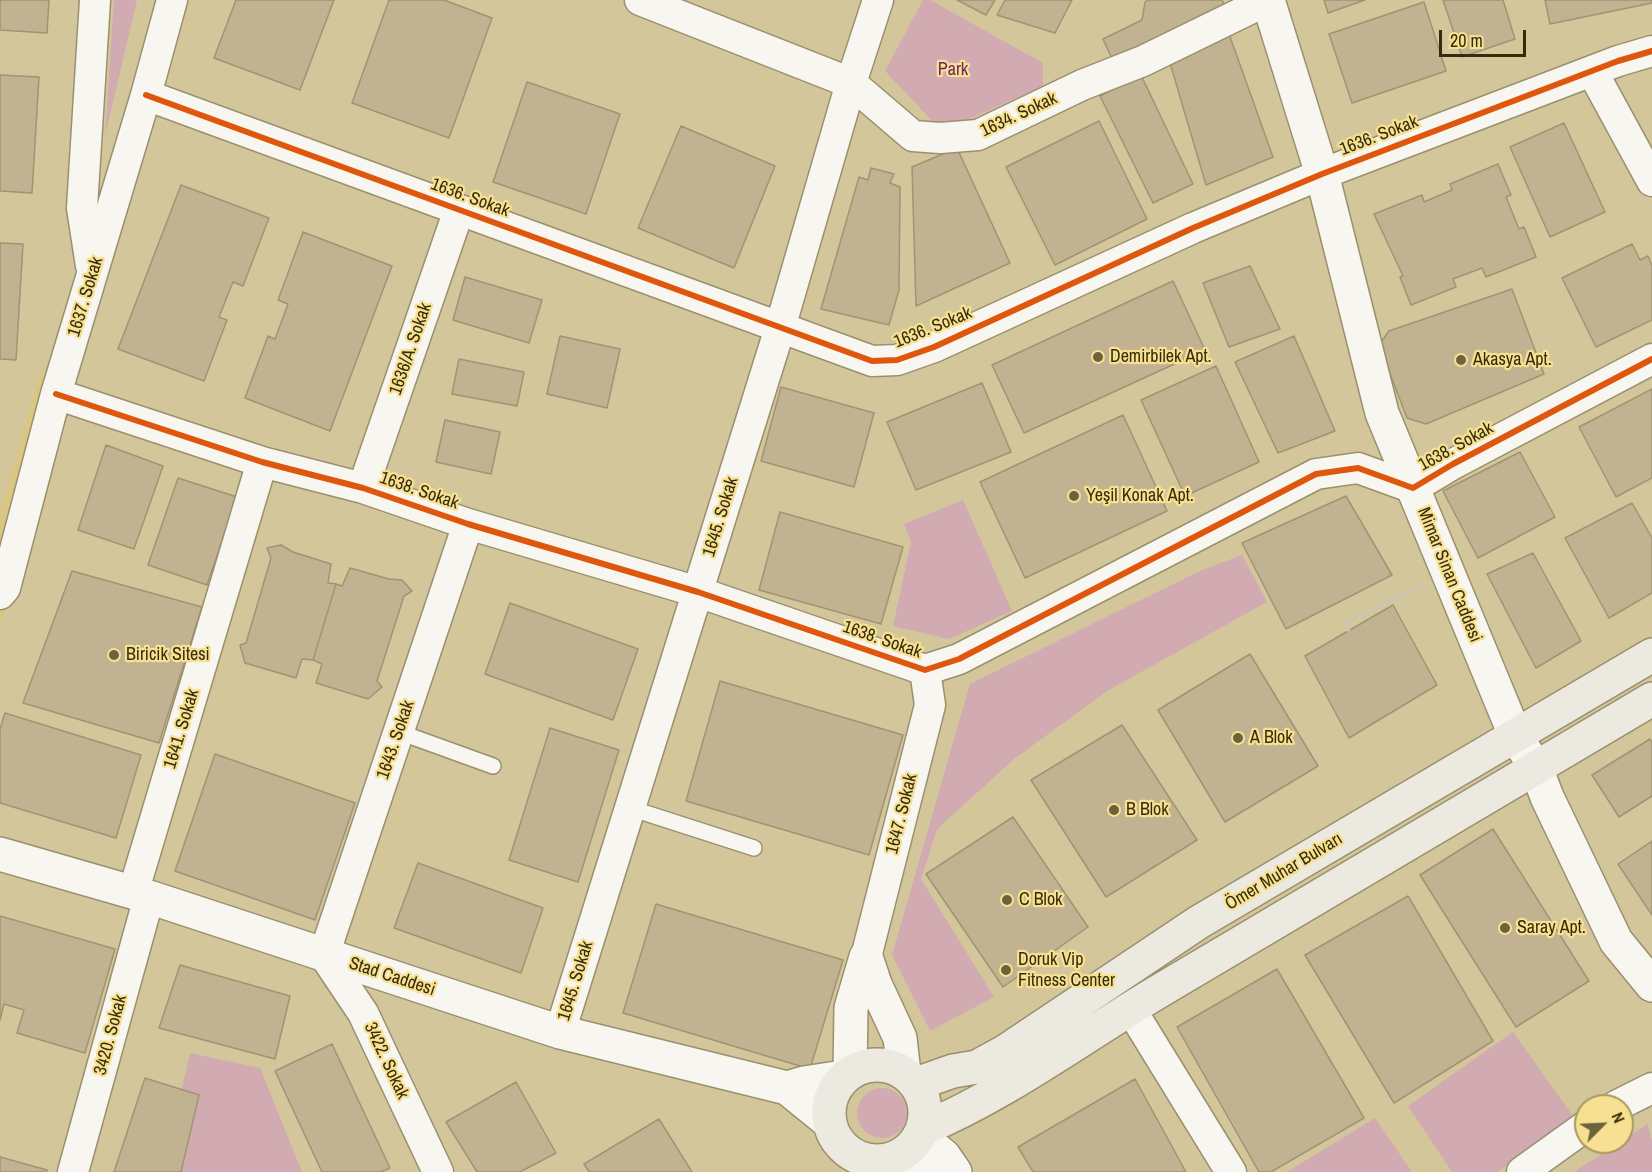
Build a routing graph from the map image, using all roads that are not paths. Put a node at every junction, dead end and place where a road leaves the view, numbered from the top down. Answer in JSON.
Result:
{"nodes":[{"id":1,"x":95,"y":0,"type":"edge"},
{"id":2,"x":172,"y":0,"type":"edge"},
{"id":3,"x":640,"y":0,"type":"edge"},
{"id":4,"x":878,"y":0,"type":"edge"},
{"id":5,"x":1268,"y":0,"type":"edge"},
{"id":6,"x":1652,"y":51,"type":"edge"},
{"id":7,"x":1592,"y":71,"type":"junction"},
{"id":8,"x":851,"y":83,"type":"junction"},
{"id":9,"x":146,"y":95,"type":"junction"},
{"id":10,"x":1322,"y":174,"type":"junction"},
{"id":11,"x":1652,"y":181,"type":"edge"},
{"id":12,"x":459,"y":210,"type":"junction"},
{"id":13,"x":92,"y":277,"type":"junction"},
{"id":14,"x":780,"y":328,"type":"junction"},
{"id":15,"x":1652,"y":358,"type":"edge"},
{"id":16,"x":56,"y":394,"type":"junction"},
{"id":17,"x":262,"y":462,"type":"junction"},
{"id":18,"x":363,"y":488,"type":"junction"},
{"id":19,"x":1413,"y":488,"type":"junction"},
{"id":20,"x":468,"y":524,"type":"junction"},
{"id":21,"x":698,"y":592,"type":"junction"},
{"id":22,"x":0,"y":594,"type":"edge"},
{"id":23,"x":1652,"y":655,"type":"edge"},
{"id":24,"x":925,"y":670,"type":"junction"},
{"id":25,"x":1652,"y":699,"type":"edge"},
{"id":26,"x":399,"y":732,"type":"junction"},
{"id":27,"x":1515,"y":735,"type":"junction"},
{"id":28,"x":493,"y":766,"type":"dead end"},
{"id":29,"x":1536,"y":768,"type":"junction"},
{"id":30,"x":630,"y":808,"type":"junction"},
{"id":31,"x":754,"y":848,"type":"dead end"},
{"id":32,"x":0,"y":854,"type":"edge"},
{"id":33,"x":141,"y":895,"type":"junction"},
{"id":34,"x":324,"y":955,"type":"junction"},
{"id":35,"x":866,"y":957,"type":"junction"},
{"id":36,"x":1652,"y":985,"type":"edge"},
{"id":37,"x":1130,"y":1008,"type":"junction"},
{"id":38,"x":560,"y":1032,"type":"junction"},
{"id":39,"x":847,"y":1075,"type":"junction"},
{"id":40,"x":910,"y":1078,"type":"junction"},
{"id":41,"x":787,"y":1088,"type":"junction"},
{"id":42,"x":1652,"y":1088,"type":"edge"},
{"id":43,"x":1634,"y":1097,"type":"edge"},
{"id":44,"x":832,"y":1130,"type":"junction"},
{"id":45,"x":1574,"y":1135,"type":"edge"},
{"id":46,"x":905,"y":1154,"type":"edge"},
{"id":47,"x":73,"y":1172,"type":"edge"},
{"id":48,"x":438,"y":1172,"type":"edge"},
{"id":49,"x":834,"y":1172,"type":"edge"},
{"id":50,"x":955,"y":1172,"type":"edge"},
{"id":51,"x":1231,"y":1172,"type":"edge"},
{"id":52,"x":1522,"y":1172,"type":"edge"}],
"edges":[{"from":1,"to":13,"type":"street"},
{"from":2,"to":9,"type":"street","name":"1637. Sokak"},
{"from":3,"to":8,"type":"street","name":"1634. Sokak"},
{"from":4,"to":8,"type":"street","name":"1645. Sokak"},
{"from":5,"to":8,"type":"street","name":"1634. Sokak"},
{"from":5,"to":10,"type":"street","name":"Mimar Sinan Caddesi"},
{"from":6,"to":7,"type":"street","name":"1636. Sokak"},
{"from":7,"to":10,"type":"street","name":"1636. Sokak"},
{"from":7,"to":11,"type":"street"},
{"from":8,"to":14,"type":"street","name":"1645. Sokak"},
{"from":9,"to":12,"type":"street","name":"1636. Sokak"},
{"from":9,"to":13,"type":"street","name":"1637. Sokak"},
{"from":10,"to":14,"type":"street","name":"1636. Sokak"},
{"from":10,"to":19,"type":"street","name":"Mimar Sinan Caddesi"},
{"from":12,"to":14,"type":"street","name":"1636. Sokak"},
{"from":12,"to":18,"type":"street","name":"1636/A. Sokak"},
{"from":13,"to":16,"type":"street","name":"1637. Sokak"},
{"from":14,"to":21,"type":"street","name":"1645. Sokak"},
{"from":15,"to":19,"type":"street","name":"1638. Sokak"},
{"from":16,"to":17,"type":"street","name":"1638. Sokak"},
{"from":16,"to":22,"type":"street","name":"1637. Sokak"},
{"from":17,"to":18,"type":"street","name":"1638. Sokak"},
{"from":17,"to":33,"type":"street","name":"1641. Sokak"},
{"from":18,"to":20,"type":"street","name":"1638. Sokak"},
{"from":19,"to":24,"type":"street","name":"1638. Sokak"},
{"from":19,"to":27,"type":"street","name":"Mimar Sinan Caddesi"},
{"from":20,"to":21,"type":"street","name":"1638. Sokak"},
{"from":20,"to":26,"type":"street","name":"1643. Sokak"},
{"from":21,"to":24,"type":"street","name":"1638. Sokak"},
{"from":21,"to":30,"type":"street","name":"1645. Sokak"},
{"from":23,"to":27,"type":"main road","name":"Ömer Muhar Bulvarı"},
{"from":24,"to":35,"type":"street","name":"1647. Sokak"},
{"from":25,"to":29,"type":"main road"},
{"from":26,"to":28,"type":"lane"},
{"from":26,"to":34,"type":"street","name":"1643. Sokak"},
{"from":27,"to":29,"type":"street","name":"Mimar Sinan Caddesi"},
{"from":27,"to":40,"type":"main road","name":"Ömer Muhar Bulvarı"},
{"from":29,"to":36,"type":"street","name":"Mimar Sinan Caddesi"},
{"from":29,"to":37,"type":"main road"},
{"from":30,"to":31,"type":"lane"},
{"from":30,"to":38,"type":"street","name":"1645. Sokak"},
{"from":32,"to":33,"type":"street","name":"Stad Caddesi"},
{"from":33,"to":34,"type":"street","name":"Stad Caddesi"},
{"from":33,"to":47,"type":"street","name":"3420. Sokak"},
{"from":34,"to":38,"type":"street","name":"Stad Caddesi"},
{"from":34,"to":48,"type":"street","name":"3422. Sokak"},
{"from":35,"to":39,"type":"street"},
{"from":35,"to":40,"type":"street"},
{"from":37,"to":46,"type":"main road"},
{"from":37,"to":51,"type":"street"},
{"from":38,"to":41,"type":"street","name":"Stad Caddesi"},
{"from":39,"to":40,"type":"main road"},
{"from":39,"to":41,"type":"street"},
{"from":39,"to":44,"type":"main road"},
{"from":40,"to":46,"type":"main road"},
{"from":41,"to":44,"type":"street"},
{"from":42,"to":43,"type":"street"},
{"from":44,"to":46,"type":"main road"},
{"from":44,"to":49,"type":"main road"},
{"from":45,"to":52,"type":"street"},
{"from":46,"to":50,"type":"street"}]}
